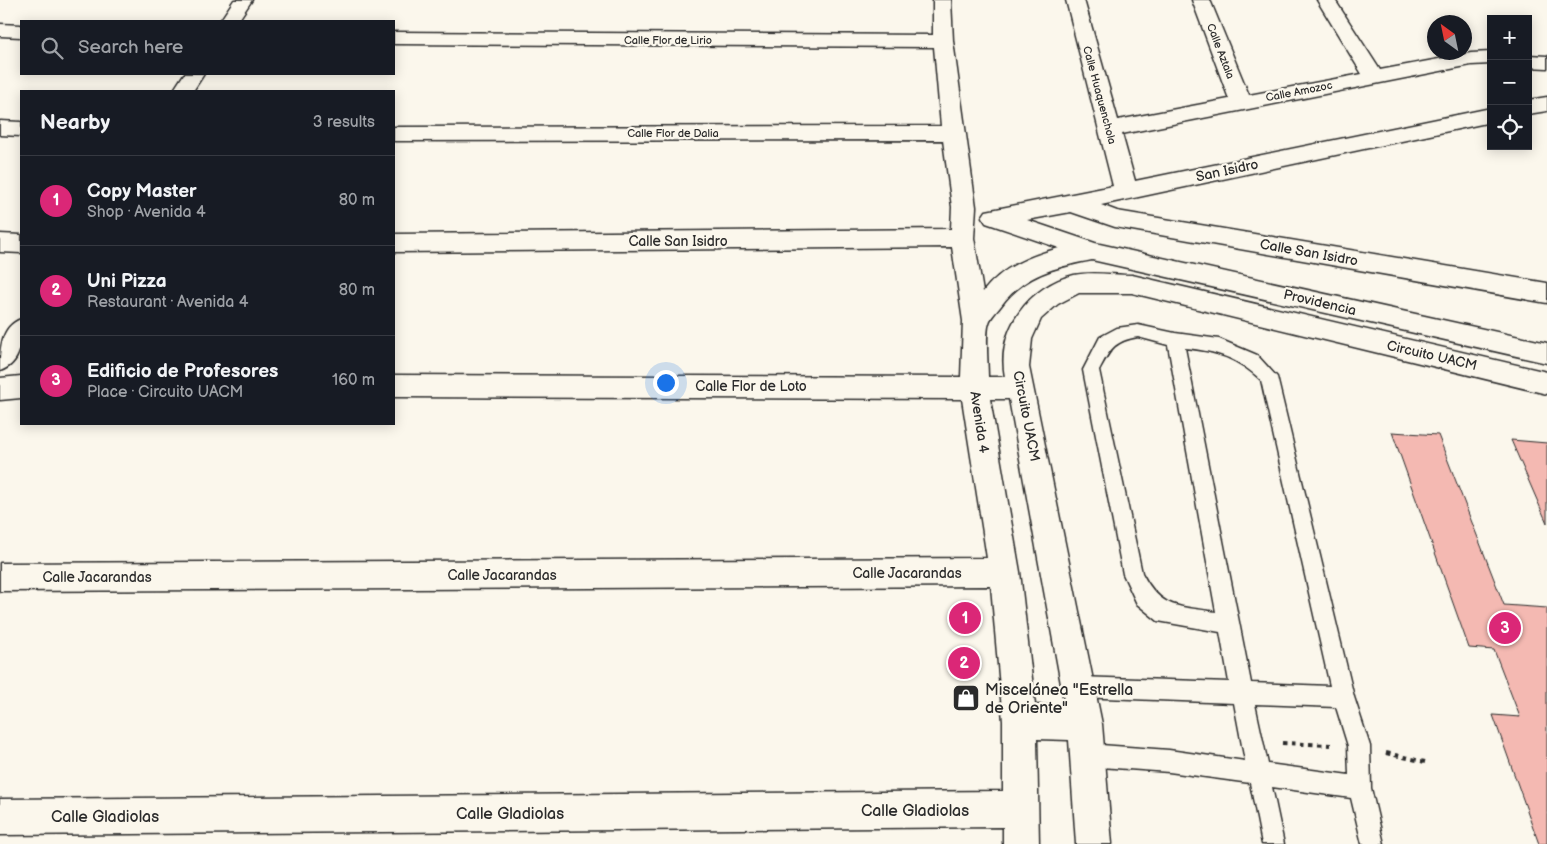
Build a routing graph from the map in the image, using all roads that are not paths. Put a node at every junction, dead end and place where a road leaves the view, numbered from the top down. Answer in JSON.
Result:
{"nodes":[{"id":1,"x":243,"y":0,"type":"edge"},
{"id":2,"x":942,"y":0,"type":"edge"},
{"id":3,"x":1075,"y":0,"type":"edge"},
{"id":4,"x":1201,"y":0,"type":"edge"},
{"id":5,"x":1326,"y":0,"type":"edge"},
{"id":6,"x":229,"y":20,"type":"edge"},
{"id":7,"x":0,"y":30,"type":"edge"},
{"id":8,"x":20,"y":31,"type":"edge"},
{"id":9,"x":395,"y":38,"type":"edge"},
{"id":10,"x":943,"y":41,"type":"junction"},
{"id":11,"x":1487,"y":58,"type":"edge"},
{"id":12,"x":1532,"y":61,"type":"edge"},
{"id":13,"x":1547,"y":62,"type":"edge"},
{"id":14,"x":193,"y":75,"type":"edge"},
{"id":15,"x":1374,"y":77,"type":"junction"},
{"id":16,"x":184,"y":90,"type":"edge"},
{"id":17,"x":1241,"y":102,"type":"junction"},
{"id":18,"x":1547,"y":104,"type":"edge"},
{"id":19,"x":1532,"y":106,"type":"edge"},
{"id":20,"x":1487,"y":116,"type":"edge"},
{"id":21,"x":0,"y":128,"type":"edge"},
{"id":22,"x":20,"y":129,"type":"edge"},
{"id":23,"x":1109,"y":129,"type":"junction"},
{"id":24,"x":952,"y":133,"type":"junction"},
{"id":25,"x":395,"y":134,"type":"edge"},
{"id":26,"x":1126,"y":191,"type":"junction"},
{"id":27,"x":1072,"y":204,"type":"junction"},
{"id":28,"x":964,"y":207,"type":"junction"},
{"id":29,"x":994,"y":217,"type":"junction"},
{"id":30,"x":962,"y":238,"type":"junction"},
{"id":31,"x":0,"y":243,"type":"edge"},
{"id":32,"x":395,"y":243,"type":"edge"},
{"id":33,"x":20,"y":244,"type":"edge"},
{"id":34,"x":1094,"y":251,"type":"junction"},
{"id":35,"x":1547,"y":293,"type":"edge"},
{"id":36,"x":976,"y":321,"type":"junction"},
{"id":37,"x":20,"y":330,"type":"edge"},
{"id":38,"x":1175,"y":340,"type":"junction"},
{"id":39,"x":1547,"y":353,"type":"edge"},
{"id":40,"x":0,"y":360,"type":"edge"},
{"id":41,"x":1547,"y":383,"type":"edge"},
{"id":42,"x":395,"y":386,"type":"edge"},
{"id":43,"x":20,"y":387,"type":"edge"},
{"id":44,"x":974,"y":387,"type":"junction"},
{"id":45,"x":1019,"y":388,"type":"junction"},
{"id":46,"x":0,"y":389,"type":"edge"},
{"id":47,"x":1005,"y":572,"type":"junction"},
{"id":48,"x":0,"y":577,"type":"edge"},
{"id":49,"x":1228,"y":624,"type":"junction"},
{"id":50,"x":1078,"y":687,"type":"junction"},
{"id":51,"x":1242,"y":694,"type":"junction"},
{"id":52,"x":1343,"y":697,"type":"junction"},
{"id":53,"x":1020,"y":721,"type":"junction"},
{"id":54,"x":1086,"y":740,"type":"junction"},
{"id":55,"x":1258,"y":774,"type":"junction"},
{"id":56,"x":1360,"y":788,"type":"junction"},
{"id":57,"x":1020,"y":809,"type":"junction"},
{"id":58,"x":0,"y":817,"type":"edge"},
{"id":59,"x":1022,"y":844,"type":"edge"},
{"id":60,"x":1094,"y":844,"type":"edge"},
{"id":61,"x":1273,"y":844,"type":"edge"},
{"id":62,"x":1373,"y":844,"type":"edge"}],
"edges":[{"from":1,"to":6,"type":"street"},
{"from":2,"to":10,"type":"street","name":"Avenida 4"},
{"from":3,"to":23,"type":"street","name":"Calle Huaquenchola"},
{"from":4,"to":17,"type":"street","name":"Calle Aztala"},
{"from":5,"to":15,"type":"street"},
{"from":7,"to":8,"type":"street"},
{"from":9,"to":10,"type":"street","name":"Calle Flor de Lirio"},
{"from":10,"to":24,"type":"street","name":"Avenida 4"},
{"from":11,"to":15,"type":"street","name":"Calle Amozoc"},
{"from":12,"to":13,"type":"street"},
{"from":14,"to":16,"type":"street"},
{"from":15,"to":17,"type":"street","name":"Calle Amozoc"},
{"from":17,"to":23,"type":"street","name":"Calle Amozoc"},
{"from":18,"to":19,"type":"street"},
{"from":20,"to":26,"type":"street","name":"San Isidro"},
{"from":21,"to":22,"type":"street"},
{"from":23,"to":26,"type":"street","name":"Calle Huaquenchola"},
{"from":24,"to":25,"type":"street","name":"Calle Flor de Dalia"},
{"from":24,"to":28,"type":"street","name":"Avenida 4"},
{"from":26,"to":27,"type":"street","name":"San Isidro"},
{"from":27,"to":29,"type":"street","name":"San Isidro"},
{"from":27,"to":35,"type":"street","name":"Calle San Isidro"},
{"from":28,"to":29,"type":"street","name":"San Isidro"},
{"from":28,"to":30,"type":"street","name":"Avenida 4"},
{"from":29,"to":34,"type":"street","name":"Providencia"},
{"from":30,"to":32,"type":"street","name":"Calle San Isidro"},
{"from":30,"to":36,"type":"street","name":"Avenida 4"},
{"from":31,"to":33,"type":"street"},
{"from":34,"to":36,"type":"street","name":"Providencia"},
{"from":34,"to":39,"type":"street","name":"Providencia"},
{"from":36,"to":44,"type":"street","name":"Avenida 4"},
{"from":37,"to":40,"type":"street"},
{"from":38,"to":49,"type":"lane"},
{"from":38,"to":49,"type":"lane"},
{"from":38,"to":52,"type":"lane"},
{"from":41,"to":45,"type":"street","name":"Circuito UACM"},
{"from":42,"to":44,"type":"street","name":"Calle Flor de Loto"},
{"from":43,"to":46,"type":"street"},
{"from":44,"to":45,"type":"street","name":"Calle Flor de Loto"},
{"from":44,"to":47,"type":"street","name":"Avenida 4"},
{"from":45,"to":50,"type":"street","name":"Circuito UACM"},
{"from":47,"to":48,"type":"street","name":"Calle Jacarandas"},
{"from":47,"to":53,"type":"street","name":"Avenida 4"},
{"from":49,"to":51,"type":"lane"},
{"from":50,"to":51,"type":"lane"},
{"from":50,"to":54,"type":"street","name":"Circuito UACM"},
{"from":51,"to":52,"type":"lane"},
{"from":51,"to":55,"type":"lane"},
{"from":52,"to":56,"type":"lane"},
{"from":53,"to":54,"type":"street"},
{"from":53,"to":57,"type":"street","name":"Avenida 4"},
{"from":54,"to":55,"type":"lane"},
{"from":54,"to":60,"type":"street","name":"Circuito UACM"},
{"from":55,"to":56,"type":"lane"},
{"from":55,"to":61,"type":"lane"},
{"from":56,"to":62,"type":"lane"},
{"from":57,"to":58,"type":"street","name":"Calle Gladiolas"},
{"from":57,"to":59,"type":"street","name":"Avenida 4"}]}
